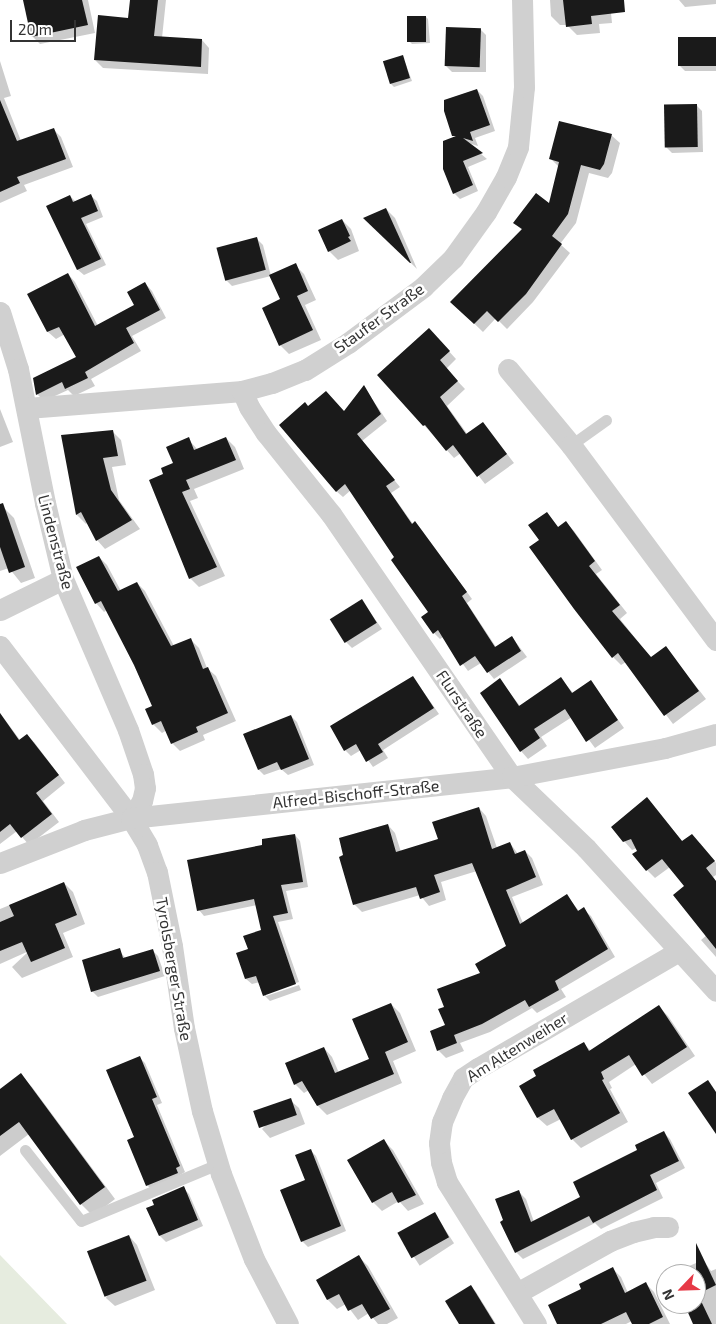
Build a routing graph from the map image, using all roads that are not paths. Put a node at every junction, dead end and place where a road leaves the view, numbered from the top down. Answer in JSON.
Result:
{"nodes":[{"id":1,"x":522,"y":0,"type":"edge"},
{"id":2,"x":0,"y":312,"type":"edge"},
{"id":3,"x":508,"y":369,"type":"dead end"},
{"id":4,"x":242,"y":390,"type":"junction"},
{"id":5,"x":27,"y":408,"type":"junction"},
{"id":6,"x":606,"y":420,"type":"dead end"},
{"id":7,"x":571,"y":445,"type":"junction"},
{"id":8,"x":63,"y":578,"type":"junction"},
{"id":9,"x":0,"y":610,"type":"edge"},
{"id":10,"x":716,"y":640,"type":"edge"},
{"id":11,"x":0,"y":646,"type":"edge"},
{"id":12,"x":716,"y":734,"type":"edge"},
{"id":13,"x":512,"y":777,"type":"junction"},
{"id":14,"x":131,"y":818,"type":"junction"},
{"id":15,"x":0,"y":863,"type":"edge"},
{"id":16,"x":679,"y":951,"type":"junction"},
{"id":17,"x":716,"y":991,"type":"edge"},
{"id":18,"x":26,"y":1150,"type":"dead end"},
{"id":19,"x":218,"y":1164,"type":"junction"},
{"id":20,"x":668,"y":1227,"type":"dead end"},
{"id":21,"x":517,"y":1292,"type":"junction"},
{"id":22,"x":288,"y":1324,"type":"edge"},
{"id":23,"x":536,"y":1324,"type":"edge"}],
"edges":[{"from":1,"to":4,"type":"street","name":"Staufer Straße"},
{"from":2,"to":5,"type":"street","name":"Lindenstraße"},
{"from":3,"to":7,"type":"street"},
{"from":4,"to":5,"type":"street","name":"Staufer Straße"},
{"from":4,"to":13,"type":"street","name":"Flurstraße"},
{"from":5,"to":8,"type":"street","name":"Lindenstraße"},
{"from":6,"to":7,"type":"lane"},
{"from":7,"to":10,"type":"street"},
{"from":8,"to":9,"type":"street"},
{"from":8,"to":14,"type":"street","name":"Lindenstraße"},
{"from":11,"to":14,"type":"street","name":"Tyrolsberger Straße"},
{"from":12,"to":13,"type":"street","name":"Alfred-Bischoff-Straße"},
{"from":13,"to":14,"type":"street","name":"Alfred-Bischoff-Straße"},
{"from":13,"to":16,"type":"street","name":"Flurstraße"},
{"from":14,"to":15,"type":"street","name":"Alfred-Bischoff-Straße"},
{"from":14,"to":19,"type":"street","name":"Tyrolsberger Straße"},
{"from":16,"to":17,"type":"street","name":"Flurstraße"},
{"from":16,"to":21,"type":"street","name":"Am Altenweiher"},
{"from":18,"to":19,"type":"lane"},
{"from":19,"to":22,"type":"street","name":"Tyrolsberger Straße"},
{"from":20,"to":21,"type":"street"},
{"from":21,"to":23,"type":"street","name":"Am Altenweiher"}]}
